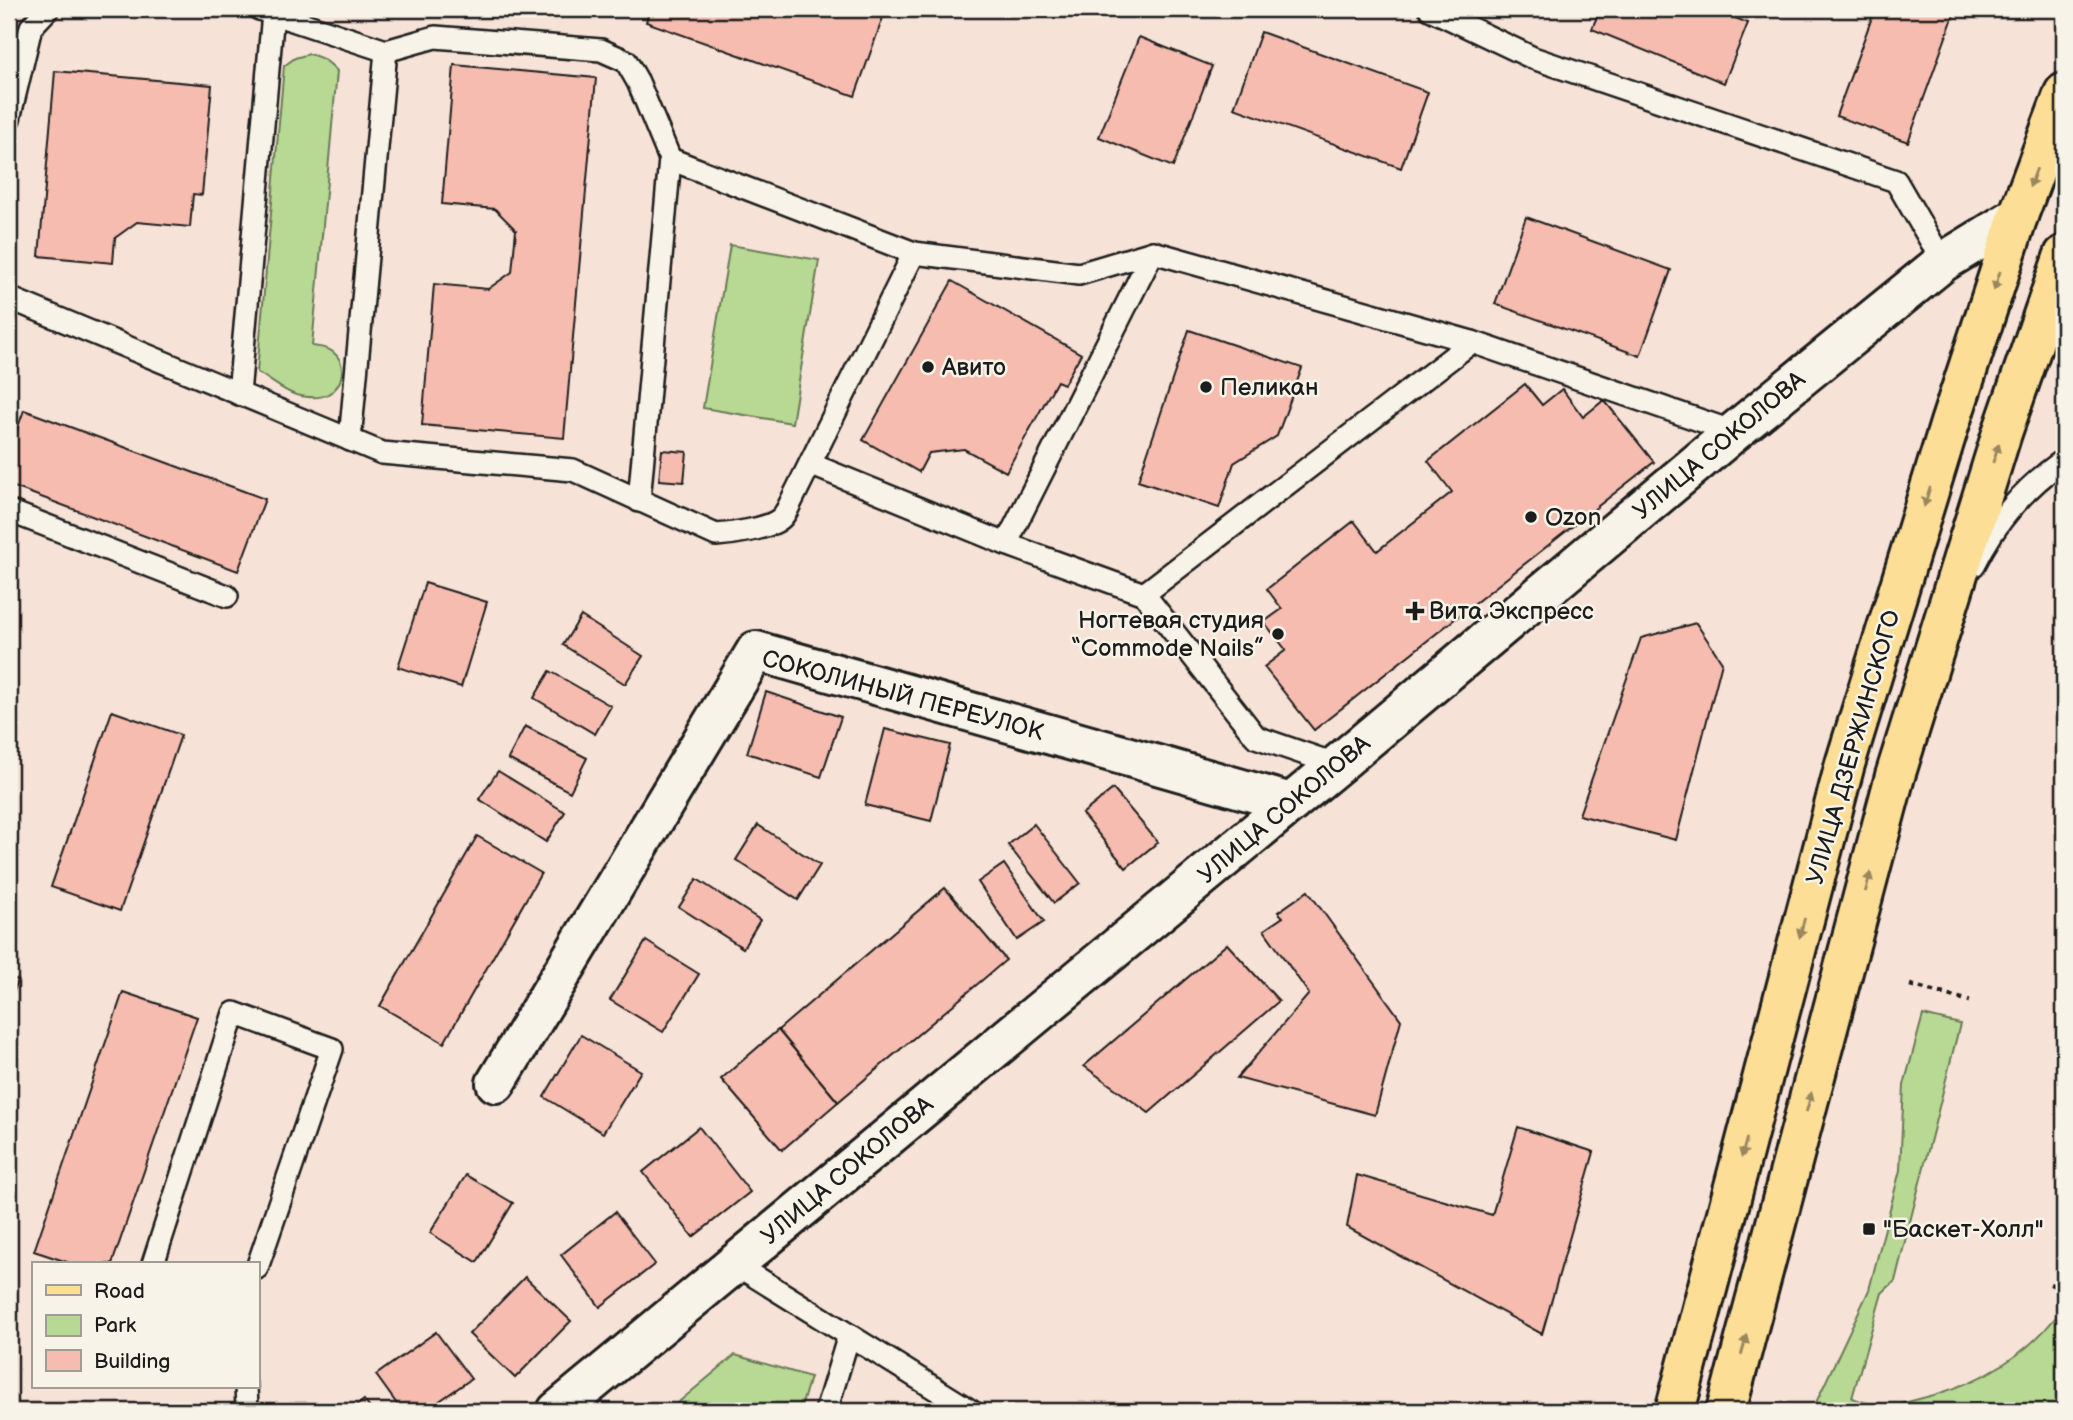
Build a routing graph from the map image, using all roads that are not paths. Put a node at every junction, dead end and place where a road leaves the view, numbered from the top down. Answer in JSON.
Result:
{"nodes":[{"id":1,"x":48,"y":9,"type":"edge"},
{"id":2,"x":1430,"y":9,"type":"edge"},
{"id":3,"x":266,"y":11,"type":"edge"},
{"id":4,"x":386,"y":51,"type":"junction"},
{"id":5,"x":2064,"y":93,"type":"edge"},
{"id":6,"x":9,"y":119,"type":"edge"},
{"id":7,"x":670,"y":159,"type":"junction"},
{"id":8,"x":2018,"y":216,"type":"junction"},
{"id":9,"x":1153,"y":252,"type":"junction"},
{"id":10,"x":914,"y":253,"type":"junction"},
{"id":11,"x":2064,"y":255,"type":"edge"},
{"id":12,"x":1942,"y":262,"type":"junction"},
{"id":13,"x":9,"y":298,"type":"edge"},
{"id":14,"x":1472,"y":342,"type":"junction"},
{"id":15,"x":239,"y":394,"type":"junction"},
{"id":16,"x":1734,"y":432,"type":"junction"},
{"id":17,"x":350,"y":440,"type":"junction"},
{"id":18,"x":2064,"y":460,"type":"edge"},
{"id":19,"x":810,"y":464,"type":"junction"},
{"id":20,"x":639,"y":501,"type":"junction"},
{"id":21,"x":9,"y":511,"type":"edge"},
{"id":22,"x":1006,"y":544,"type":"junction"},
{"id":23,"x":1144,"y":594,"type":"junction"},
{"id":24,"x":227,"y":596,"type":"dead end"},
{"id":25,"x":1937,"y":639,"type":"junction"},
{"id":26,"x":1337,"y":765,"type":"junction"},
{"id":27,"x":1291,"y":803,"type":"junction"},
{"id":28,"x":496,"y":1083,"type":"dead end"},
{"id":29,"x":154,"y":1262,"type":"edge"},
{"id":30,"x":259,"y":1262,"type":"edge"},
{"id":31,"x":735,"y":1264,"type":"junction"},
{"id":32,"x":849,"y":1335,"type":"junction"},
{"id":33,"x":246,"y":1388,"type":"edge"},
{"id":34,"x":559,"y":1410,"type":"edge"},
{"id":35,"x":244,"y":1411,"type":"edge"},
{"id":36,"x":826,"y":1411,"type":"edge"},
{"id":37,"x":971,"y":1411,"type":"edge"},
{"id":38,"x":1675,"y":1411,"type":"edge"},
{"id":39,"x":1726,"y":1411,"type":"edge"}],
"edges":[{"from":1,"to":6,"type":"lane"},
{"from":2,"to":12,"type":"lane"},
{"from":3,"to":4,"type":"lane"},
{"from":3,"to":15,"type":"lane"},
{"from":4,"to":7,"type":"lane"},
{"from":4,"to":17,"type":"lane"},
{"from":5,"to":8,"type":"main road","name":"УЛИЦА ДЗЕРЖИНСКОГО","one_way":true},
{"from":7,"to":10,"type":"lane"},
{"from":7,"to":20,"type":"lane"},
{"from":8,"to":12,"type":"street","name":"УЛИЦА СОКОЛОВА"},
{"from":8,"to":38,"type":"main road","name":"УЛИЦА ДЗЕРЖИНСКОГО","one_way":true},
{"from":9,"to":10,"type":"lane"},
{"from":9,"to":14,"type":"lane"},
{"from":9,"to":22,"type":"lane"},
{"from":10,"to":19,"type":"lane"},
{"from":25,"to":11,"type":"main road","name":"УЛИЦА ДЗЕРЖИНСКОГО","one_way":true},
{"from":12,"to":16,"type":"street","name":"УЛИЦА СОКОЛОВА"},
{"from":13,"to":15,"type":"lane"},
{"from":14,"to":16,"type":"lane"},
{"from":14,"to":23,"type":"lane"},
{"from":15,"to":17,"type":"lane"},
{"from":16,"to":26,"type":"street","name":"УЛИЦА СОКОЛОВА"},
{"from":17,"to":20,"type":"lane"},
{"from":18,"to":25,"type":"lane"},
{"from":19,"to":20,"type":"lane"},
{"from":19,"to":22,"type":"lane"},
{"from":21,"to":24,"type":"lane"},
{"from":22,"to":23,"type":"lane"},
{"from":23,"to":26,"type":"lane"},
{"from":39,"to":25,"type":"main road","name":"УЛИЦА ДЗЕРЖИНСКОГО","one_way":true},
{"from":26,"to":27,"type":"street","name":"УЛИЦА СОКОЛОВА"},
{"from":27,"to":28,"type":"street","name":"СОКОЛИНЫЙ ПЕРЕУЛОК"},
{"from":27,"to":31,"type":"street","name":"УЛИЦА СОКОЛОВА"},
{"from":29,"to":30,"type":"lane"},
{"from":31,"to":32,"type":"lane"},
{"from":31,"to":34,"type":"street","name":"УЛИЦА СОКОЛОВА"},
{"from":32,"to":36,"type":"lane"},
{"from":32,"to":37,"type":"lane"},
{"from":33,"to":35,"type":"lane"}]}
